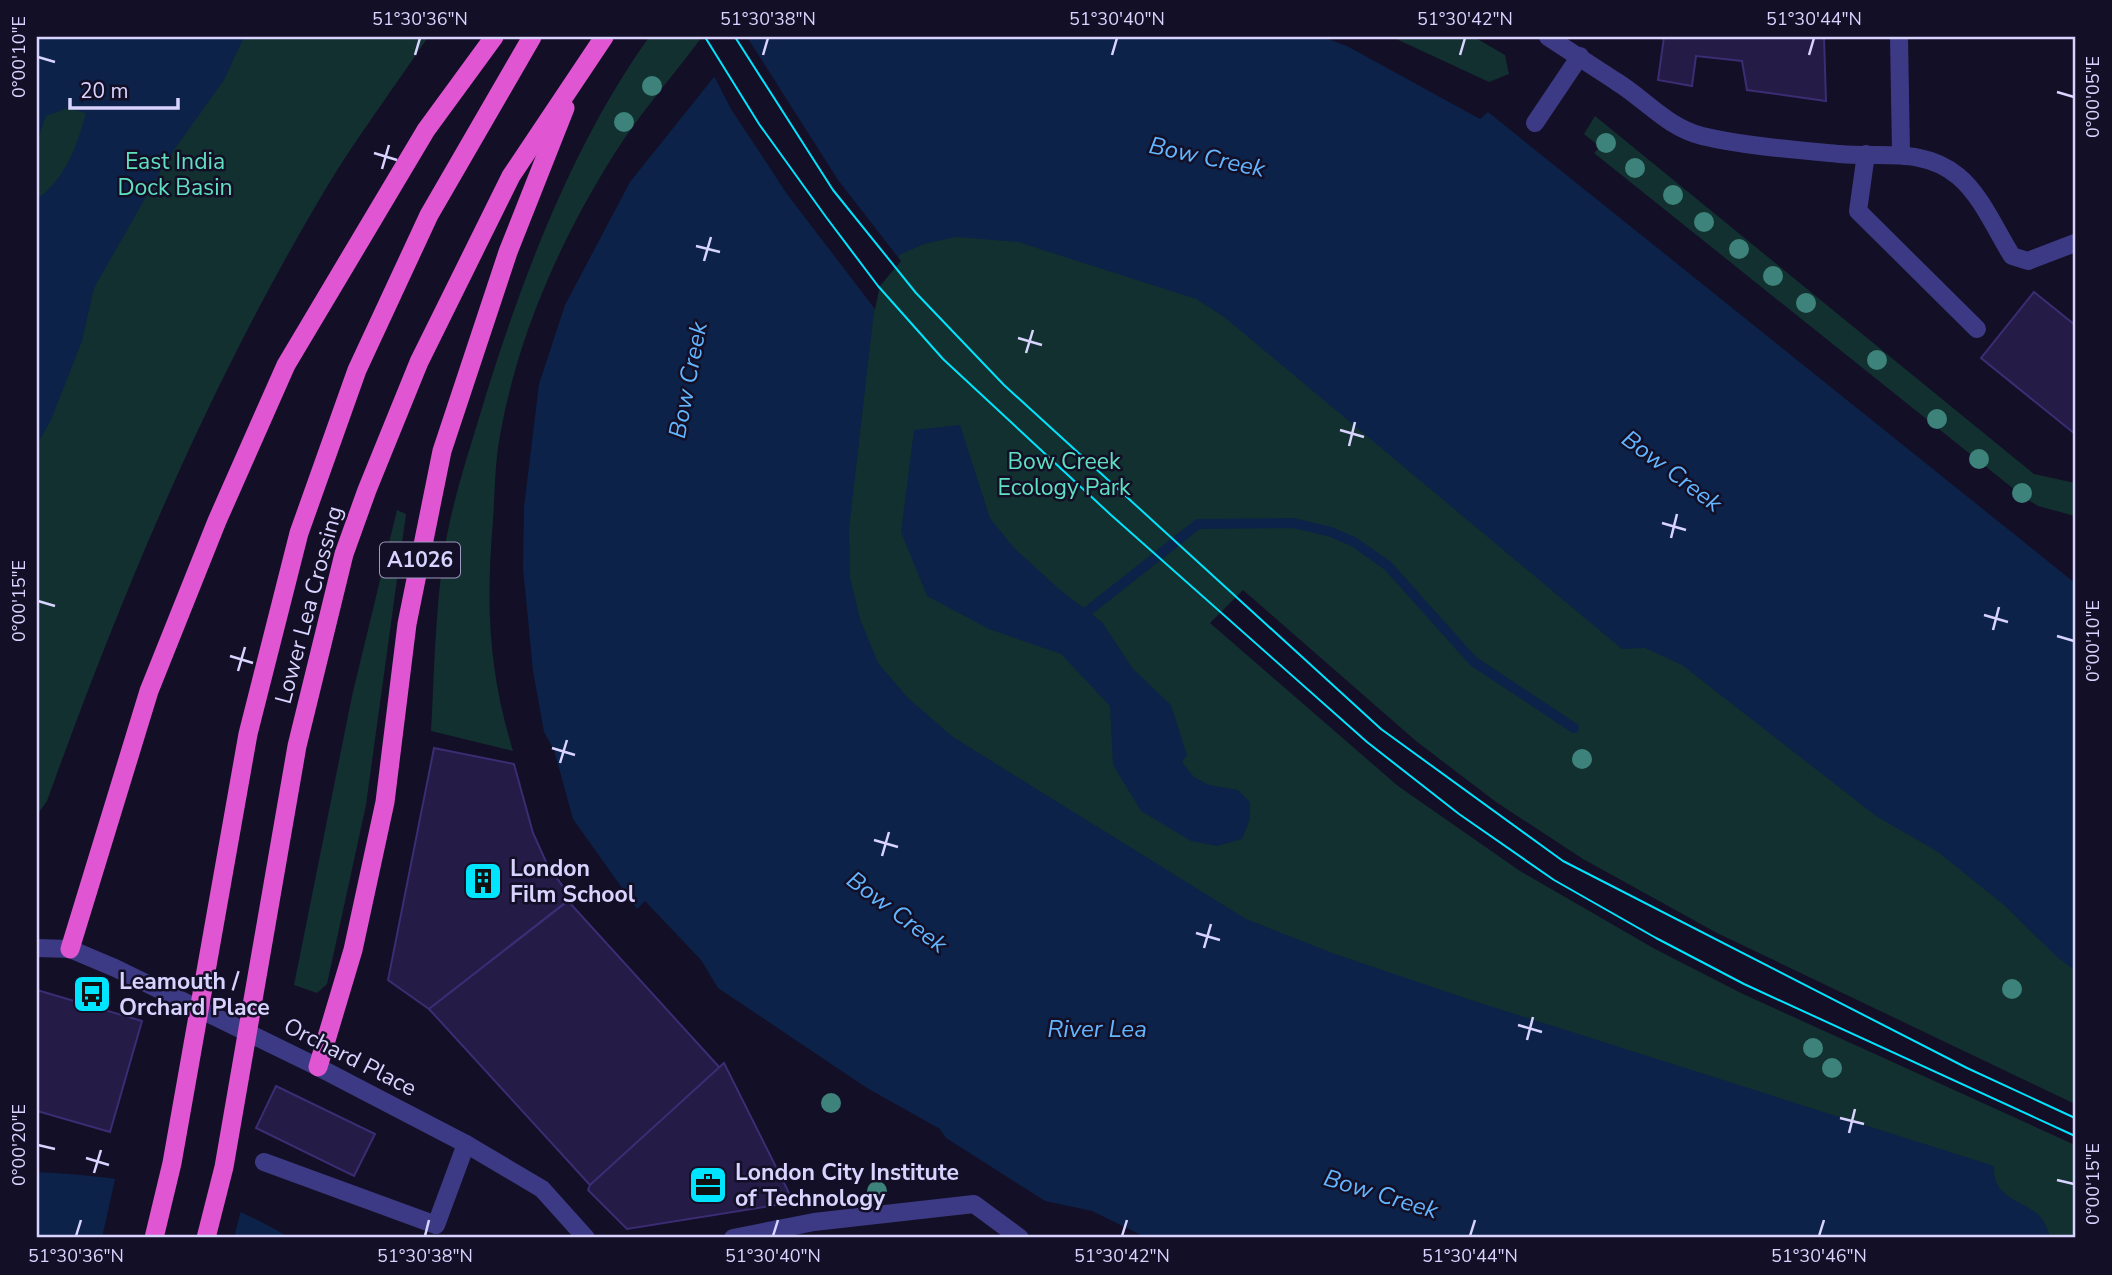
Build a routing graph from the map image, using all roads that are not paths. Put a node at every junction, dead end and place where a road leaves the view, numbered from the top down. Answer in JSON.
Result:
{"nodes":[{"id":1,"x":494,"y":37,"type":"edge"},
{"id":2,"x":531,"y":37,"type":"edge"},
{"id":3,"x":604,"y":37,"type":"edge"},
{"id":4,"x":1548,"y":37,"type":"edge"},
{"id":5,"x":1899,"y":37,"type":"edge"},
{"id":6,"x":1580,"y":56,"type":"junction"},
{"id":7,"x":580,"y":68,"type":"junction"},
{"id":8,"x":1535,"y":123,"type":"dead end"},
{"id":9,"x":1901,"y":153,"type":"junction"},
{"id":10,"x":1866,"y":154,"type":"junction"},
{"id":11,"x":2075,"y":243,"type":"edge"},
{"id":12,"x":1977,"y":329,"type":"dead end"},
{"id":13,"x":37,"y":948,"type":"edge"},
{"id":14,"x":70,"y":949,"type":"junction"},
{"id":15,"x":318,"y":1067,"type":"junction"},
{"id":16,"x":466,"y":1144,"type":"junction"},
{"id":17,"x":264,"y":1162,"type":"dead end"},
{"id":18,"x":582,"y":1237,"type":"edge"},
{"id":19,"x":154,"y":1238,"type":"edge"},
{"id":20,"x":206,"y":1238,"type":"edge"},
{"id":21,"x":733,"y":1238,"type":"edge"},
{"id":22,"x":1020,"y":1238,"type":"edge"}],
"edges":[{"from":1,"to":14,"type":"highway"},
{"from":2,"to":19,"type":"highway","name":"Lower Lea Crossing"},
{"from":3,"to":7,"type":"highway","name":"Lower Lea Crossing","number":"A1026"},
{"from":4,"to":6,"type":"street"},
{"from":5,"to":9,"type":"street"},
{"from":6,"to":8,"type":"street"},
{"from":6,"to":10,"type":"street"},
{"from":7,"to":15,"type":"highway","number":"A1026"},
{"from":7,"to":20,"type":"highway","name":"Lower Lea Crossing","number":"A1026"},
{"from":9,"to":10,"type":"street"},
{"from":9,"to":11,"type":"street"},
{"from":10,"to":12,"type":"street"},
{"from":13,"to":14,"type":"street","name":"Orchard Place"},
{"from":14,"to":15,"type":"street","name":"Orchard Place"},
{"from":15,"to":16,"type":"street","name":"Orchard Place"},
{"from":16,"to":17,"type":"street"},
{"from":16,"to":18,"type":"street","name":"Orchard Place"},
{"from":21,"to":22,"type":"street"}]}
